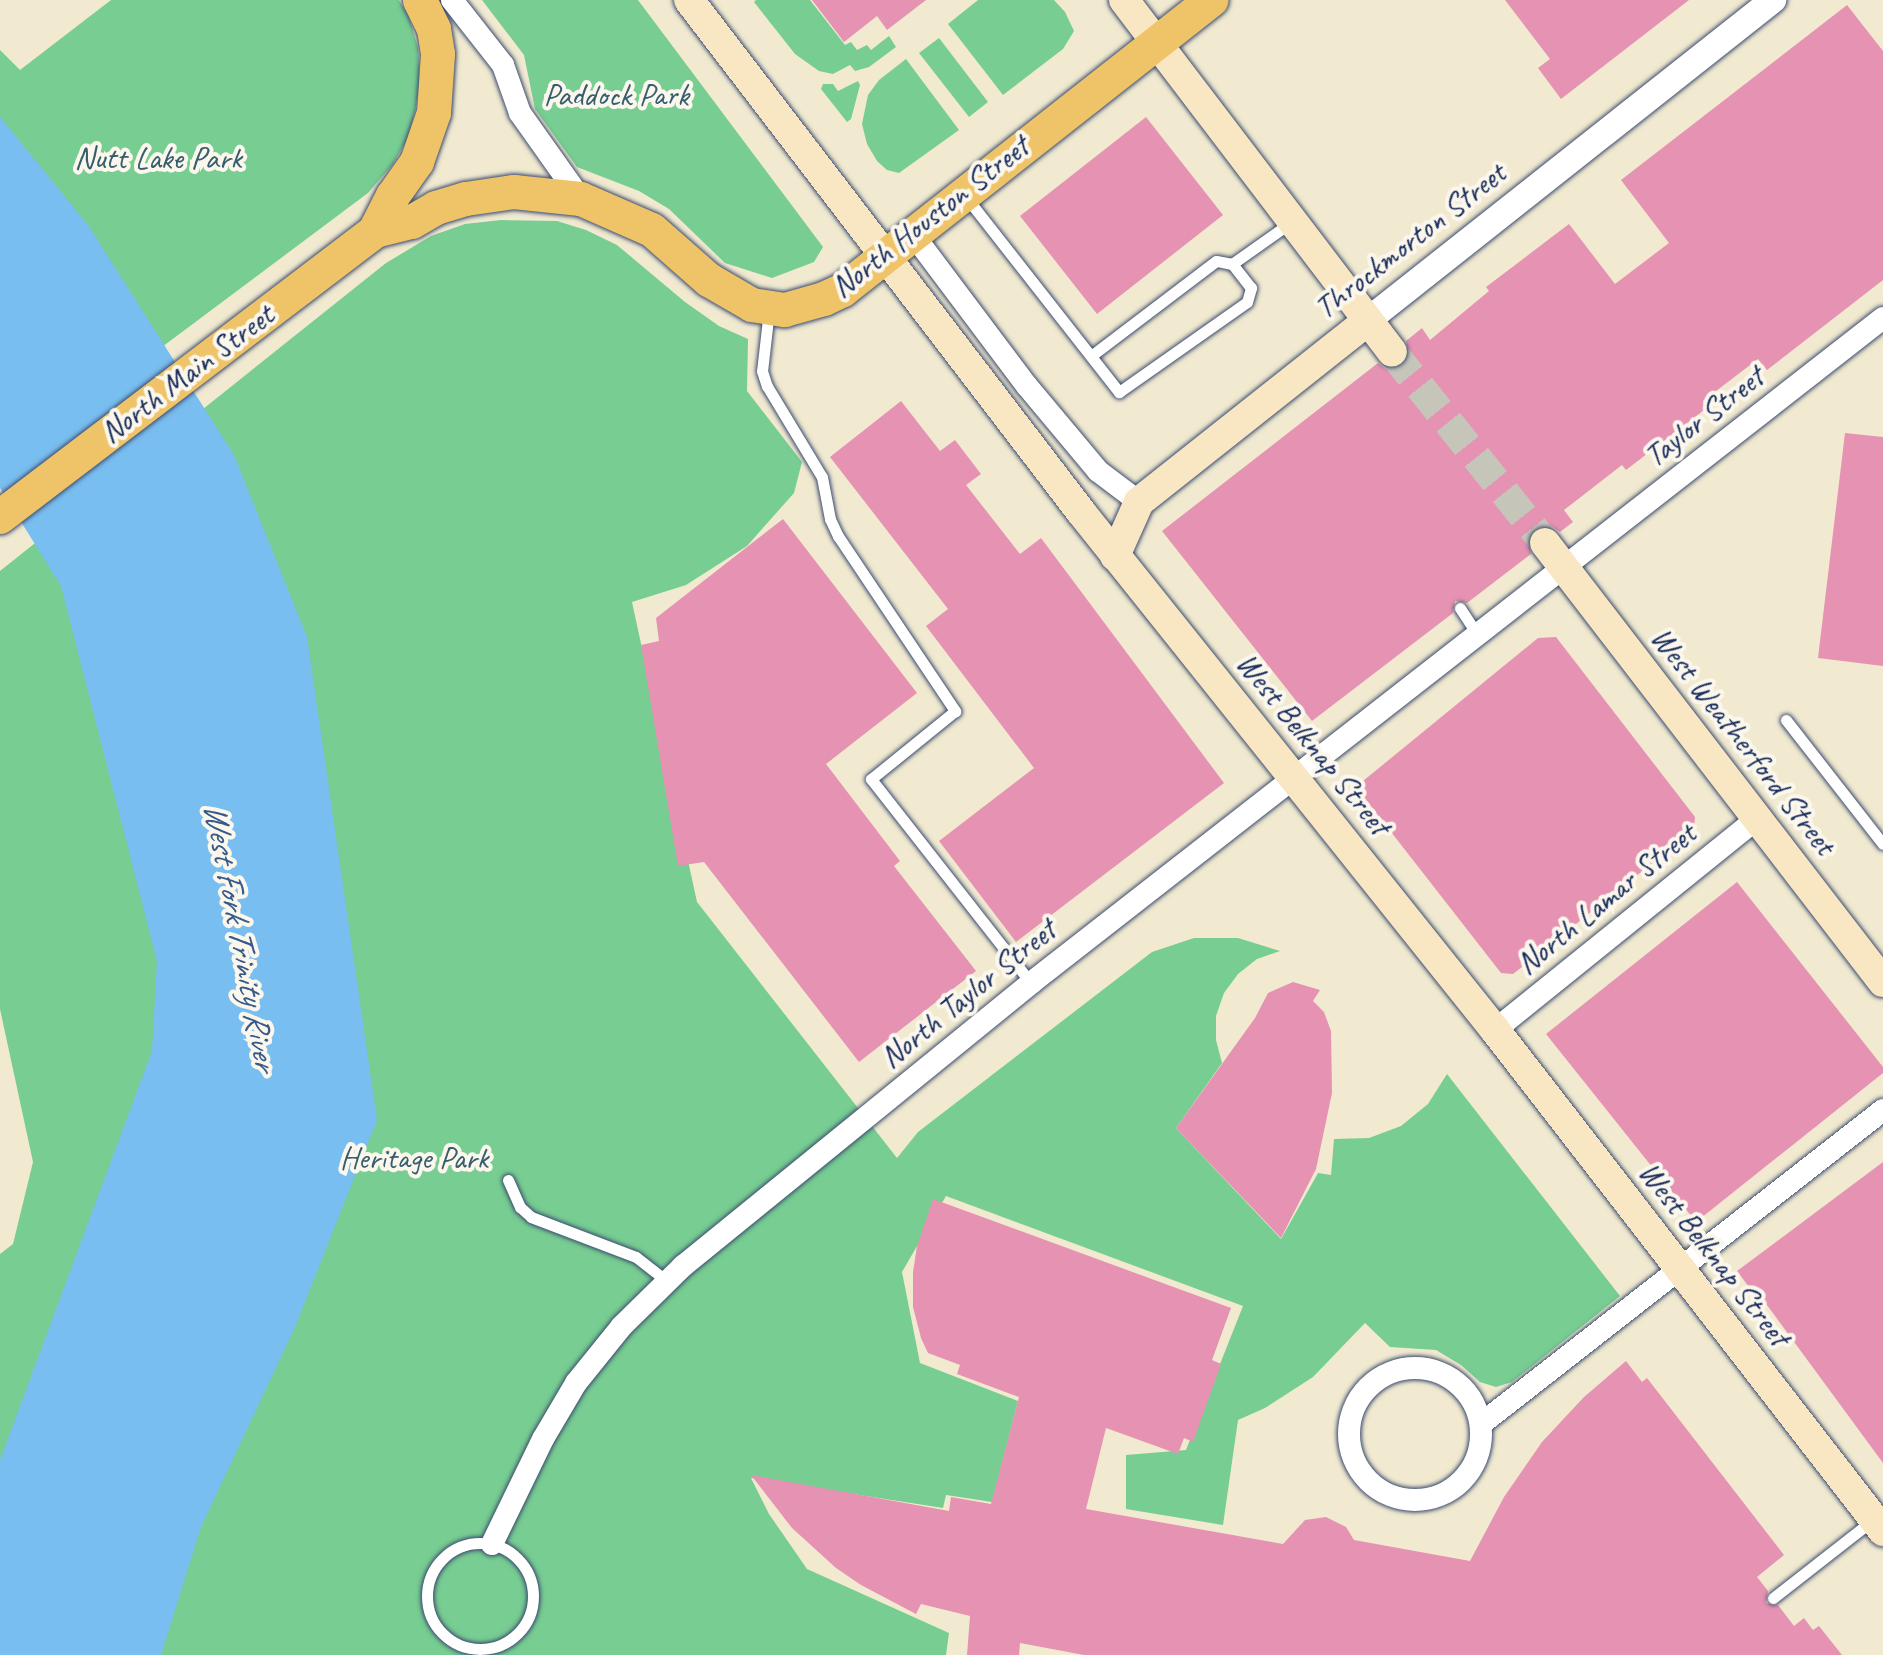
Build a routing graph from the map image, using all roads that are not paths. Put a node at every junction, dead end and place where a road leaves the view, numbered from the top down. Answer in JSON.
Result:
{"nodes":[{"id":1,"x":420,"y":0,"type":"edge"},
{"id":2,"x":452,"y":0,"type":"edge"},
{"id":3,"x":689,"y":0,"type":"edge"},
{"id":4,"x":1124,"y":0,"type":"edge"},
{"id":5,"x":1211,"y":0,"type":"edge"},
{"id":6,"x":1773,"y":0,"type":"edge"},
{"id":7,"x":1157,"y":40,"type":"junction"},
{"id":8,"x":963,"y":194,"type":"junction"},
{"id":9,"x":581,"y":199,"type":"junction"},
{"id":10,"x":1293,"y":221,"type":"junction"},
{"id":11,"x":912,"y":233,"type":"junction"},
{"id":12,"x":372,"y":234,"type":"junction"},
{"id":13,"x":883,"y":256,"type":"junction"},
{"id":14,"x":1232,"y":264,"type":"junction"},
{"id":15,"x":769,"y":309,"type":"junction"},
{"id":16,"x":1883,"y":318,"type":"edge"},
{"id":17,"x":1367,"y":321,"type":"junction"},
{"id":18,"x":1392,"y":352,"type":"tunnel mouth"},
{"id":19,"x":1092,"y":355,"type":"junction"},
{"id":20,"x":1139,"y":502,"type":"junction"},
{"id":21,"x":0,"y":517,"type":"edge"},
{"id":22,"x":1554,"y":555,"type":"junction"},
{"id":23,"x":1115,"y":556,"type":"junction"},
{"id":24,"x":1460,"y":608,"type":"dead end"},
{"id":25,"x":1477,"y":634,"type":"junction"},
{"id":26,"x":1786,"y":720,"type":"dead end"},
{"id":27,"x":1296,"y":779,"type":"junction"},
{"id":28,"x":1758,"y":818,"type":"junction"},
{"id":29,"x":1883,"y":844,"type":"edge"},
{"id":30,"x":1883,"y":982,"type":"edge"},
{"id":31,"x":1031,"y":983,"type":"junction"},
{"id":32,"x":1495,"y":1030,"type":"junction"},
{"id":33,"x":1883,"y":1110,"type":"edge"},
{"id":34,"x":508,"y":1180,"type":"dead end"},
{"id":35,"x":1680,"y":1269,"type":"junction"},
{"id":36,"x":667,"y":1281,"type":"junction"},
{"id":37,"x":1481,"y":1424,"type":"junction"},
{"id":38,"x":1880,"y":1521,"type":"edge"},
{"id":39,"x":492,"y":1544,"type":"junction"},
{"id":40,"x":1773,"y":1598,"type":"dead end"}],
"edges":[{"from":1,"to":12,"type":"main road"},
{"from":2,"to":9,"type":"street"},
{"from":3,"to":13,"type":"main road","name":"West Belknap Street"},
{"from":4,"to":7,"type":"main road"},
{"from":5,"to":7,"type":"main road","name":"North Houston Street"},
{"from":6,"to":17,"type":"street","name":"Throckmorton Street"},
{"from":7,"to":8,"type":"main road","name":"North Houston Street"},
{"from":7,"to":10,"type":"main road"},
{"from":8,"to":11,"type":"main road","name":"North Houston Street"},
{"from":8,"to":19,"type":"lane"},
{"from":9,"to":12,"type":"main road","name":"North Houston Street"},
{"from":9,"to":15,"type":"main road","name":"North Houston Street"},
{"from":10,"to":14,"type":"lane"},
{"from":10,"to":17,"type":"main road"},
{"from":11,"to":13,"type":"main road","name":"North Houston Street"},
{"from":11,"to":20,"type":"street"},
{"from":12,"to":21,"type":"main road","name":"North Main Street"},
{"from":13,"to":15,"type":"main road","name":"North Houston Street"},
{"from":13,"to":23,"type":"main road","name":"West Belknap Street"},
{"from":14,"to":19,"type":"lane"},
{"from":14,"to":19,"type":"lane"},
{"from":15,"to":31,"type":"lane"},
{"from":16,"to":22,"type":"street","name":"Taylor Street"},
{"from":17,"to":18,"type":"main road"},
{"from":17,"to":20,"type":"main road","name":"Throckmorton Street"},
{"from":20,"to":23,"type":"main road","name":"Throckmorton Street"},
{"from":22,"to":25,"type":"street","name":"North Taylor Street"},
{"from":22,"to":28,"type":"main road","name":"West Weatherford Street"},
{"from":23,"to":27,"type":"main road","name":"West Belknap Street"},
{"from":24,"to":25,"type":"lane"},
{"from":25,"to":27,"type":"street","name":"North Taylor Street"},
{"from":26,"to":29,"type":"lane"},
{"from":27,"to":31,"type":"street","name":"North Taylor Street"},
{"from":27,"to":32,"type":"main road","name":"West Belknap Street"},
{"from":28,"to":30,"type":"main road","name":"West Weatherford Street"},
{"from":28,"to":32,"type":"street","name":"North Lamar Street"},
{"from":31,"to":36,"type":"street","name":"North Taylor Street"},
{"from":32,"to":35,"type":"main road","name":"West Belknap Street"},
{"from":33,"to":35,"type":"street"},
{"from":34,"to":36,"type":"lane"},
{"from":35,"to":37,"type":"street"},
{"from":35,"to":38,"type":"main road","name":"West Belknap Street"},
{"from":36,"to":39,"type":"street","name":"North Taylor Street"},
{"from":37,"to":37,"type":"street"},
{"from":38,"to":40,"type":"lane"},
{"from":39,"to":39,"type":"lane"}]}
